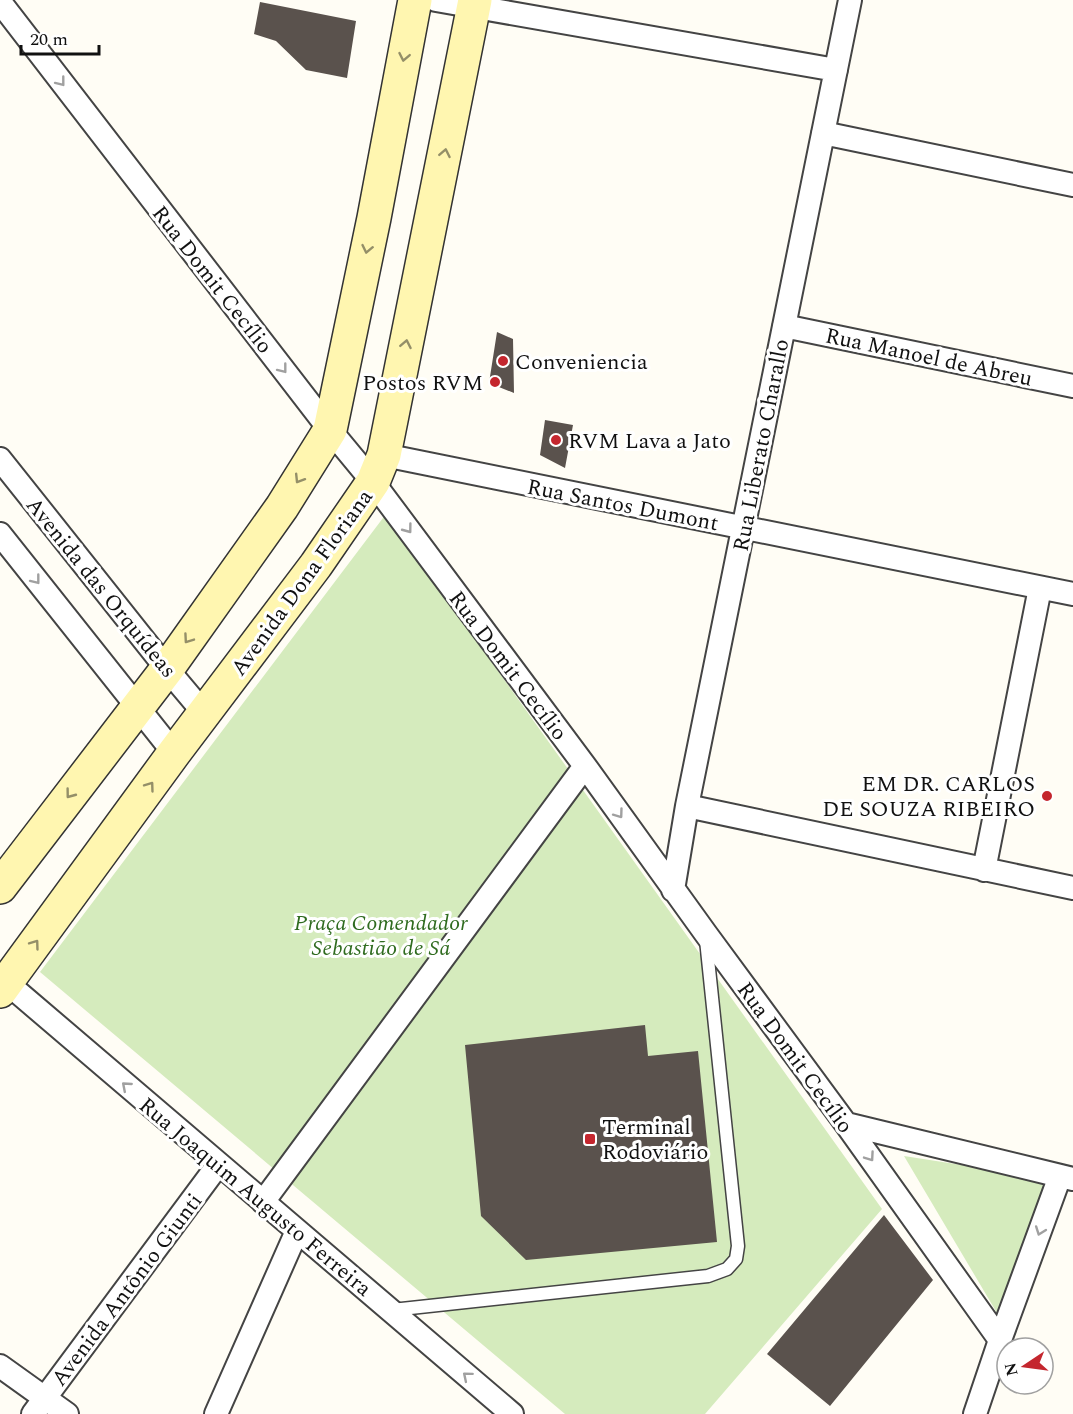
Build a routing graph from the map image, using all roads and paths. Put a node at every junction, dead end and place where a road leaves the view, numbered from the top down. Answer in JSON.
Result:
{"nodes":[{"id":1,"x":415,"y":0,"type":"edge"},
{"id":2,"x":436,"y":0,"type":"edge"},
{"id":3,"x":850,"y":0,"type":"edge"},
{"id":4,"x":0,"y":2,"type":"edge"},
{"id":5,"x":475,"y":3,"type":"edge"},
{"id":6,"x":836,"y":70,"type":"junction"},
{"id":7,"x":823,"y":133,"type":"junction"},
{"id":8,"x":1073,"y":185,"type":"edge"},
{"id":9,"x":784,"y":326,"type":"junction"},
{"id":10,"x":1073,"y":386,"type":"edge"},
{"id":11,"x":330,"y":430,"type":"junction"},
{"id":12,"x":0,"y":459,"type":"edge"},
{"id":13,"x":378,"y":469,"type":"junction"},
{"id":14,"x":743,"y":528,"type":"junction"},
{"id":15,"x":0,"y":534,"type":"edge"},
{"id":16,"x":1040,"y":588,"type":"junction"},
{"id":17,"x":1073,"y":594,"type":"edge"},
{"id":18,"x":167,"y":669,"type":"junction"},
{"id":19,"x":136,"y":707,"type":"junction"},
{"id":20,"x":204,"y":713,"type":"junction"},
{"id":21,"x":174,"y":753,"type":"junction"},
{"id":22,"x":585,"y":766,"type":"junction"},
{"id":23,"x":687,"y":806,"type":"junction"},
{"id":24,"x":984,"y":870,"type":"junction"},
{"id":25,"x":0,"y":887,"type":"edge"},
{"id":26,"x":1073,"y":888,"type":"edge"},
{"id":27,"x":673,"y":890,"type":"junction"},
{"id":28,"x":706,"y":934,"type":"junction"},
{"id":29,"x":2,"y":984,"type":"edge"},
{"id":30,"x":846,"y":1124,"type":"junction"},
{"id":31,"x":218,"y":1165,"type":"junction"},
{"id":32,"x":1066,"y":1177,"type":"edge"},
{"id":33,"x":263,"y":1202,"type":"junction"},
{"id":34,"x":297,"y":1231,"type":"junction"},
{"id":35,"x":390,"y":1311,"type":"junction"},
{"id":36,"x":997,"y":1336,"type":"edge"},
{"id":37,"x":1002,"y":1336,"type":"edge"},
{"id":38,"x":995,"y":1355,"type":"edge"},
{"id":39,"x":0,"y":1366,"type":"edge"},
{"id":40,"x":39,"y":1406,"type":"edge"},
{"id":41,"x":67,"y":1414,"type":"edge"},
{"id":42,"x":216,"y":1414,"type":"edge"},
{"id":43,"x":512,"y":1414,"type":"edge"},
{"id":44,"x":975,"y":1414,"type":"edge"}],
"edges":[{"from":1,"to":11,"type":"main road","one_way":true},
{"from":2,"to":5,"type":"street"},
{"from":3,"to":6,"type":"street","name":"Rua Liberato Charallo"},
{"from":4,"to":11,"type":"street","name":"Rua Domit Cecílio","one_way":true},
{"from":5,"to":6,"type":"street"},
{"from":13,"to":5,"type":"main road","name":"Avenida Dona Floriana","one_way":true},
{"from":6,"to":7,"type":"street","name":"Rua Liberato Charallo"},
{"from":7,"to":8,"type":"street"},
{"from":7,"to":9,"type":"street","name":"Rua Liberato Charallo"},
{"from":9,"to":10,"type":"street","name":"Rua Manoel de Abreu"},
{"from":9,"to":14,"type":"street","name":"Rua Liberato Charallo"},
{"from":11,"to":13,"type":"street","name":"Rua Domit Cecílio"},
{"from":11,"to":18,"type":"main road","one_way":true},
{"from":12,"to":18,"type":"street","name":"Avenida das Orquídeas"},
{"from":13,"to":14,"type":"street","name":"Rua Santos Dumont"},
{"from":13,"to":20,"type":"main road","name":"Avenida Dona Floriana"},
{"from":13,"to":22,"type":"street","name":"Rua Domit Cecílio","one_way":true},
{"from":14,"to":16,"type":"street","name":"Rua Santos Dumont"},
{"from":14,"to":23,"type":"street","name":"Rua Liberato Charallo"},
{"from":15,"to":19,"type":"street","name":"Avenida das Orquídeas","one_way":true},
{"from":16,"to":17,"type":"street","name":"Rua Santos Dumont"},
{"from":16,"to":24,"type":"street"},
{"from":18,"to":19,"type":"main road"},
{"from":18,"to":20,"type":"street","name":"Avenida das Orquídeas"},
{"from":19,"to":21,"type":"street","name":"Avenida das Orquídeas"},
{"from":19,"to":25,"type":"main road","one_way":true},
{"from":20,"to":21,"type":"main road","name":"Avenida Dona Floriana"},
{"from":29,"to":21,"type":"main road","name":"Avenida Dona Floriana","one_way":true},
{"from":22,"to":27,"type":"street","name":"Rua Domit Cecílio","one_way":true},
{"from":22,"to":33,"type":"street"},
{"from":23,"to":24,"type":"street"},
{"from":23,"to":27,"type":"street","name":"Rua Liberato Charallo"},
{"from":24,"to":26,"type":"street"},
{"from":27,"to":28,"type":"street","name":"Rua Domit Cecílio"},
{"from":28,"to":30,"type":"street","name":"Rua Domit Cecílio"},
{"from":28,"to":35,"type":"lane"},
{"from":31,"to":29,"type":"street","name":"Rua Joaquim Augusto Ferreira","one_way":true},
{"from":30,"to":32,"type":"street"},
{"from":30,"to":36,"type":"street","name":"Rua Domit Cecílio","one_way":true},
{"from":31,"to":33,"type":"street","name":"Rua Joaquim Augusto Ferreira"},
{"from":31,"to":40,"type":"street","name":"Avenida Antônio Giunti"},
{"from":32,"to":37,"type":"street","one_way":true},
{"from":33,"to":34,"type":"street","name":"Rua Joaquim Augusto Ferreira"},
{"from":34,"to":35,"type":"street","name":"Rua Joaquim Augusto Ferreira"},
{"from":34,"to":42,"type":"street"},
{"from":43,"to":35,"type":"street","name":"Rua Joaquim Augusto Ferreira","one_way":true},
{"from":38,"to":44,"type":"street"},
{"from":39,"to":40,"type":"street"},
{"from":40,"to":41,"type":"street"}]}
